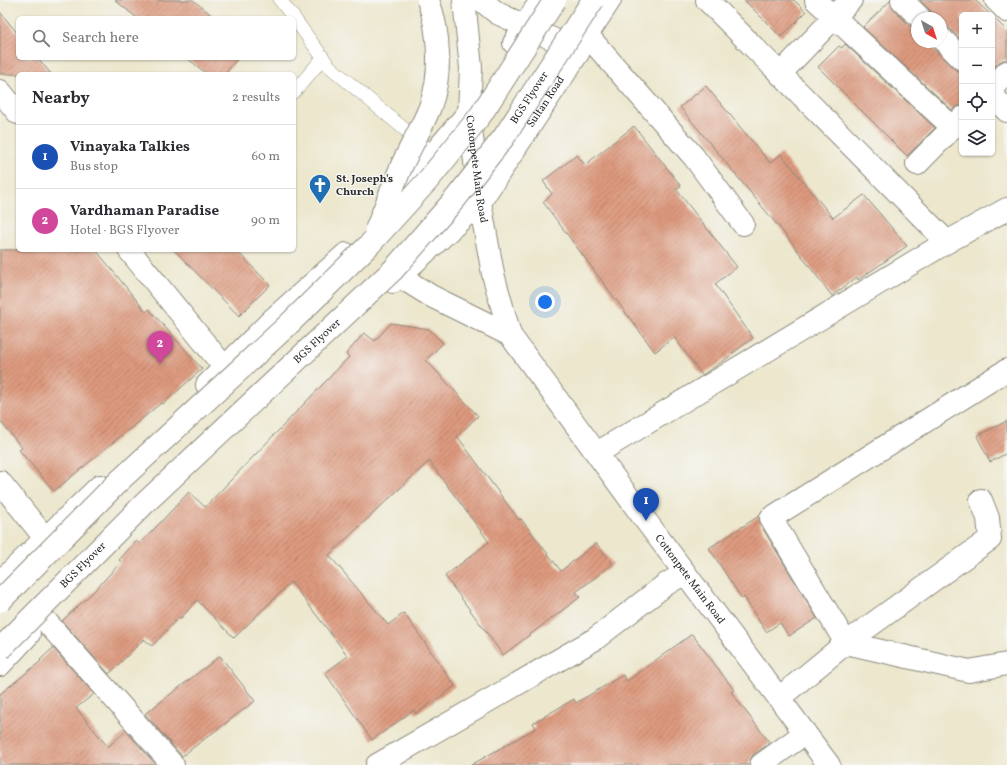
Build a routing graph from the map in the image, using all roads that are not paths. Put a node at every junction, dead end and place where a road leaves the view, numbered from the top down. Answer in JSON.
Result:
{"nodes":[{"id":1,"x":280,"y":0,"type":"edge"},
{"id":2,"x":428,"y":0,"type":"edge"},
{"id":3,"x":464,"y":0,"type":"edge"},
{"id":4,"x":481,"y":0,"type":"edge"},
{"id":5,"x":541,"y":0,"type":"edge"},
{"id":6,"x":555,"y":0,"type":"edge"},
{"id":7,"x":593,"y":0,"type":"edge"},
{"id":8,"x":610,"y":0,"type":"edge"},
{"id":9,"x":707,"y":0,"type":"edge"},
{"id":10,"x":816,"y":0,"type":"edge"},
{"id":11,"x":851,"y":0,"type":"edge"},
{"id":12,"x":902,"y":0,"type":"edge"},
{"id":13,"x":996,"y":0,"type":"edge"},
{"id":14,"x":1007,"y":11,"type":"edge"},
{"id":15,"x":914,"y":12,"type":"edge"},
{"id":16,"x":292,"y":16,"type":"edge"},
{"id":17,"x":833,"y":18,"type":"junction"},
{"id":18,"x":296,"y":21,"type":"edge"},
{"id":19,"x":525,"y":27,"type":"junction"},
{"id":20,"x":583,"y":44,"type":"junction"},
{"id":21,"x":947,"y":44,"type":"edge"},
{"id":22,"x":959,"y":56,"type":"edge"},
{"id":23,"x":323,"y":58,"type":"junction"},
{"id":24,"x":1007,"y":72,"type":"edge"},
{"id":25,"x":780,"y":74,"type":"junction"},
{"id":26,"x":995,"y":85,"type":"edge"},
{"id":27,"x":0,"y":90,"type":"edge"},
{"id":28,"x":296,"y":90,"type":"edge"},
{"id":29,"x":995,"y":99,"type":"edge"},
{"id":30,"x":16,"y":110,"type":"edge"},
{"id":31,"x":1007,"y":111,"type":"edge"},
{"id":32,"x":469,"y":113,"type":"junction"},
{"id":33,"x":955,"y":121,"type":"edge"},
{"id":34,"x":434,"y":154,"type":"junction"},
{"id":35,"x":917,"y":164,"type":"dead end"},
{"id":36,"x":480,"y":202,"type":"junction"},
{"id":37,"x":1007,"y":209,"type":"edge"},
{"id":38,"x":743,"y":224,"type":"dead end"},
{"id":39,"x":947,"y":242,"type":"junction"},
{"id":40,"x":370,"y":244,"type":"junction"},
{"id":41,"x":131,"y":252,"type":"edge"},
{"id":42,"x":399,"y":276,"type":"junction"},
{"id":43,"x":510,"y":335,"type":"junction"},
{"id":44,"x":225,"y":368,"type":"junction"},
{"id":45,"x":1007,"y":370,"type":"edge"},
{"id":46,"x":597,"y":453,"type":"junction"},
{"id":47,"x":0,"y":482,"type":"edge"},
{"id":48,"x":981,"y":500,"type":"dead end"},
{"id":49,"x":45,"y":538,"type":"junction"},
{"id":50,"x":685,"y":572,"type":"junction"},
{"id":51,"x":0,"y":582,"type":"edge"},
{"id":52,"x":0,"y":602,"type":"edge"},
{"id":53,"x":44,"y":619,"type":"junction"},
{"id":54,"x":846,"y":643,"type":"junction"},
{"id":55,"x":0,"y":649,"type":"edge"},
{"id":56,"x":1007,"y":664,"type":"edge"},
{"id":57,"x":0,"y":665,"type":"edge"},
{"id":58,"x":779,"y":698,"type":"junction"},
{"id":59,"x":805,"y":734,"type":"junction"},
{"id":60,"x":173,"y":765,"type":"edge"},
{"id":61,"x":377,"y":765,"type":"edge"},
{"id":62,"x":761,"y":765,"type":"edge"},
{"id":63,"x":829,"y":765,"type":"edge"}],
"edges":[{"from":1,"to":16,"type":"lane"},
{"from":2,"to":40,"type":"main road","bridge":true},
{"from":3,"to":32,"type":"main road","name":"Cottonpete Main Road"},
{"from":4,"to":19,"type":"main road"},
{"from":5,"to":19,"type":"main road"},
{"from":6,"to":40,"type":"main road","bridge":true},
{"from":7,"to":55,"type":"main road","name":"BGS Flyover","bridge":true},
{"from":8,"to":20,"type":"main road","name":"Sultan Road"},
{"from":9,"to":25,"type":"main road"},
{"from":10,"to":17,"type":"main road"},
{"from":11,"to":17,"type":"main road"},
{"from":12,"to":15,"type":"main road"},
{"from":13,"to":14,"type":"main road"},
{"from":17,"to":25,"type":"main road"},
{"from":17,"to":33,"type":"main road"},
{"from":18,"to":23,"type":"lane"},
{"from":19,"to":20,"type":"main road"},
{"from":19,"to":32,"type":"main road"},
{"from":20,"to":36,"type":"main road","name":"Sultan Road"},
{"from":20,"to":38,"type":"main road"},
{"from":21,"to":22,"type":"main road"},
{"from":23,"to":28,"type":"lane"},
{"from":23,"to":34,"type":"lane"},
{"from":24,"to":26,"type":"main road"},
{"from":25,"to":39,"type":"main road"},
{"from":27,"to":30,"type":"main road"},
{"from":29,"to":31,"type":"main road"},
{"from":32,"to":34,"type":"main road"},
{"from":32,"to":36,"type":"main road","name":"Cottonpete Main Road"},
{"from":33,"to":35,"type":"main road"},
{"from":34,"to":44,"type":"main road"},
{"from":36,"to":42,"type":"main road","name":"Sultan Road"},
{"from":36,"to":43,"type":"main road","name":"Cottonpete Main Road"},
{"from":37,"to":39,"type":"main road"},
{"from":39,"to":46,"type":"main road"},
{"from":40,"to":52,"type":"main road","bridge":true},
{"from":41,"to":44,"type":"main road"},
{"from":42,"to":43,"type":"main road","name":"Cottonpete Main Road"},
{"from":42,"to":53,"type":"main road","name":"Sultan Road"},
{"from":43,"to":46,"type":"main road","name":"Cottonpete Main Road"},
{"from":44,"to":49,"type":"main road"},
{"from":45,"to":54,"type":"main road"},
{"from":46,"to":50,"type":"main road","name":"Cottonpete Main Road"},
{"from":47,"to":49,"type":"main road"},
{"from":48,"to":54,"type":"main road"},
{"from":49,"to":51,"type":"main road"},
{"from":50,"to":58,"type":"main road","name":"Cottonpete Main Road"},
{"from":50,"to":61,"type":"main road"},
{"from":53,"to":57,"type":"main road","name":"Sultan Road"},
{"from":53,"to":60,"type":"main road"},
{"from":54,"to":56,"type":"main road"},
{"from":54,"to":58,"type":"main road"},
{"from":58,"to":59,"type":"main road","name":"Cottonpete Main Road"},
{"from":59,"to":62,"type":"main road"},
{"from":59,"to":63,"type":"main road","name":"Cottonpete Main Road"}]}
